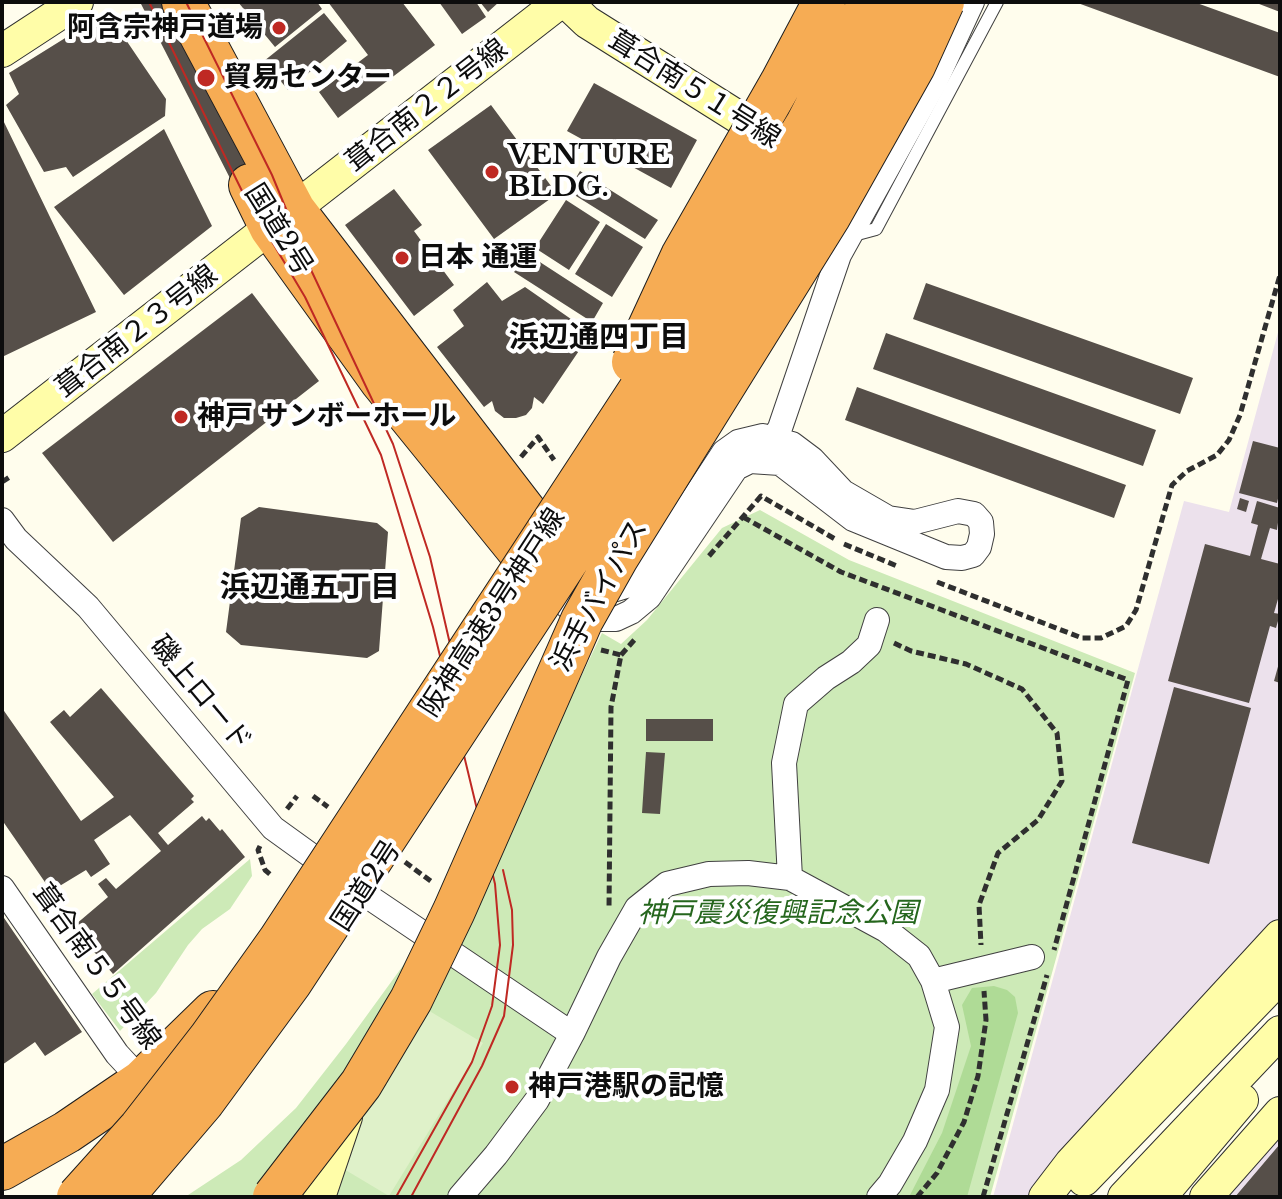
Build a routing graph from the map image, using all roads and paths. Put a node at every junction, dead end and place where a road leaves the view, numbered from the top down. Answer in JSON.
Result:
{"nodes":[{"id":1,"x":77,"y":2,"type":"edge"},
{"id":2,"x":157,"y":2,"type":"edge"},
{"id":3,"x":183,"y":2,"type":"edge"},
{"id":4,"x":560,"y":2,"type":"edge"},
{"id":5,"x":566,"y":2,"type":"edge"},
{"id":6,"x":824,"y":2,"type":"edge"},
{"id":7,"x":870,"y":2,"type":"edge"},
{"id":8,"x":907,"y":2,"type":"edge"},
{"id":9,"x":943,"y":2,"type":"edge"},
{"id":10,"x":972,"y":2,"type":"edge"},
{"id":11,"x":997,"y":2,"type":"edge"},
{"id":12,"x":2,"y":51,"type":"edge"},
{"id":13,"x":824,"y":175,"type":"dead end"},
{"id":14,"x":283,"y":219,"type":"junction"},
{"id":15,"x":849,"y":236,"type":"junction"},
{"id":16,"x":1280,"y":275,"type":"edge"},
{"id":17,"x":1240,"y":415,"type":"dead end"},
{"id":18,"x":2,"y":436,"type":"edge"},
{"id":19,"x":775,"y":439,"type":"junction"},
{"id":20,"x":757,"y":461,"type":"junction"},
{"id":21,"x":11,"y":476,"type":"dead end"},
{"id":22,"x":2,"y":482,"type":"edge"},
{"id":23,"x":743,"y":517,"type":"dead end"},
{"id":24,"x":2,"y":520,"type":"edge"},
{"id":25,"x":529,"y":539,"type":"junction"},
{"id":26,"x":562,"y":582,"type":"junction"},
{"id":27,"x":878,"y":587,"type":"junction"},
{"id":28,"x":878,"y":595,"type":"dead end"},
{"id":29,"x":877,"y":620,"type":"joint"},
{"id":30,"x":597,"y":649,"type":"dead end"},
{"id":31,"x":258,"y":850,"type":"dead end"},
{"id":32,"x":314,"y":859,"type":"junction"},
{"id":33,"x":272,"y":876,"type":"dead end"},
{"id":34,"x":790,"y":878,"type":"junction"},
{"id":35,"x":2,"y":888,"type":"edge"},
{"id":36,"x":363,"y":893,"type":"junction"},
{"id":37,"x":1280,"y":936,"type":"edge"},
{"id":38,"x":609,"y":957,"type":"junction"},
{"id":39,"x":1045,"y":960,"type":"junction"},
{"id":40,"x":982,"y":968,"type":"junction"},
{"id":41,"x":1280,"y":977,"type":"edge"},
{"id":42,"x":933,"y":981,"type":"junction"},
{"id":43,"x":404,"y":998,"type":"junction"},
{"id":44,"x":1280,"y":999,"type":"edge"},
{"id":45,"x":1280,"y":1032,"type":"edge"},
{"id":46,"x":572,"y":1034,"type":"junction"},
{"id":47,"x":1280,"y":1054,"type":"edge"},
{"id":48,"x":142,"y":1081,"type":"junction"},
{"id":49,"x":1280,"y":1113,"type":"edge"},
{"id":50,"x":2,"y":1169,"type":"edge"},
{"id":51,"x":77,"y":1197,"type":"edge"},
{"id":52,"x":122,"y":1197,"type":"edge"},
{"id":53,"x":260,"y":1197,"type":"edge"},
{"id":54,"x":274,"y":1197,"type":"edge"},
{"id":55,"x":319,"y":1197,"type":"edge"},
{"id":56,"x":335,"y":1197,"type":"edge"},
{"id":57,"x":460,"y":1197,"type":"edge"},
{"id":58,"x":879,"y":1197,"type":"edge"},
{"id":59,"x":917,"y":1197,"type":"edge"},
{"id":60,"x":983,"y":1197,"type":"edge"},
{"id":61,"x":1045,"y":1197,"type":"edge"},
{"id":62,"x":1068,"y":1197,"type":"edge"},
{"id":63,"x":1089,"y":1197,"type":"edge"},
{"id":64,"x":1124,"y":1197,"type":"edge"},
{"id":65,"x":1160,"y":1197,"type":"edge"},
{"id":66,"x":1206,"y":1197,"type":"edge"}],
"edges":[{"from":1,"to":12,"type":"street"},
{"from":2,"to":14,"type":"highway","name":"国道2号"},
{"from":3,"to":14,"type":"highway","name":"国道2号"},
{"from":4,"to":14,"type":"street","name":"葺合南２２号線"},
{"from":5,"to":13,"type":"street","name":"葺合南５１号線"},
{"from":6,"to":43,"type":"highway","name":"浜手バイパス","bridge":true},
{"from":7,"to":51,"type":"highway","name":"阪神高速3号神戸線","bridge":true},
{"from":8,"to":52,"type":"highway","name":"阪神高速3号神戸線","bridge":true},
{"from":9,"to":43,"type":"highway","name":"浜手バイパス","bridge":true},
{"from":10,"to":15,"type":"street"},
{"from":11,"to":15,"type":"lane"},
{"from":14,"to":18,"type":"street","name":"葺合南２３号線"},
{"from":14,"to":25,"type":"highway","name":"国道2号"},
{"from":15,"to":19,"type":"street"},
{"from":16,"to":17,"type":"path"},
{"from":19,"to":20,"type":"street"},
{"from":19,"to":20,"type":"street"},
{"from":19,"to":26,"type":"street"},
{"from":20,"to":26,"type":"street"},
{"from":21,"to":22,"type":"path"},
{"from":23,"to":27,"type":"path"},
{"from":24,"to":32,"type":"street","name":"磯上ロード"},
{"from":25,"to":26,"type":"highway","name":"国道2号"},
{"from":25,"to":32,"type":"highway","name":"国道2号"},
{"from":26,"to":36,"type":"highway","name":"国道2号"},
{"from":27,"to":28,"type":"path"},
{"from":27,"to":39,"type":"path"},
{"from":29,"to":34,"type":"street"},
{"from":29,"to":40,"type":"path"},
{"from":30,"to":38,"type":"path"},
{"from":31,"to":33,"type":"path"},
{"from":32,"to":36,"type":"street","name":"磯上ロード"},
{"from":32,"to":48,"type":"highway","name":"国道2号"},
{"from":34,"to":38,"type":"street"},
{"from":34,"to":42,"type":"street"},
{"from":35,"to":48,"type":"street","name":"葺合南５５号線"},
{"from":36,"to":46,"type":"street","name":"磯上ロード"},
{"from":36,"to":51,"type":"highway","name":"国道2号"},
{"from":37,"to":61,"type":"street"},
{"from":38,"to":46,"type":"street"},
{"from":39,"to":40,"type":"street"},
{"from":39,"to":60,"type":"path"},
{"from":40,"to":42,"type":"street"},
{"from":40,"to":59,"type":"path"},
{"from":41,"to":62,"type":"street"},
{"from":42,"to":58,"type":"street"},
{"from":43,"to":53,"type":"highway","name":"浜手バイパス"},
{"from":43,"to":54,"type":"highway","name":"浜手バイパス","bridge":true},
{"from":43,"to":55,"type":"street","bridge":true},
{"from":43,"to":56,"type":"street","bridge":true},
{"from":44,"to":63,"type":"street"},
{"from":45,"to":64,"type":"street"},
{"from":46,"to":57,"type":"street"},
{"from":47,"to":65,"type":"street"},
{"from":48,"to":50,"type":"highway","name":"国道2号"},
{"from":49,"to":66,"type":"street"}]}
